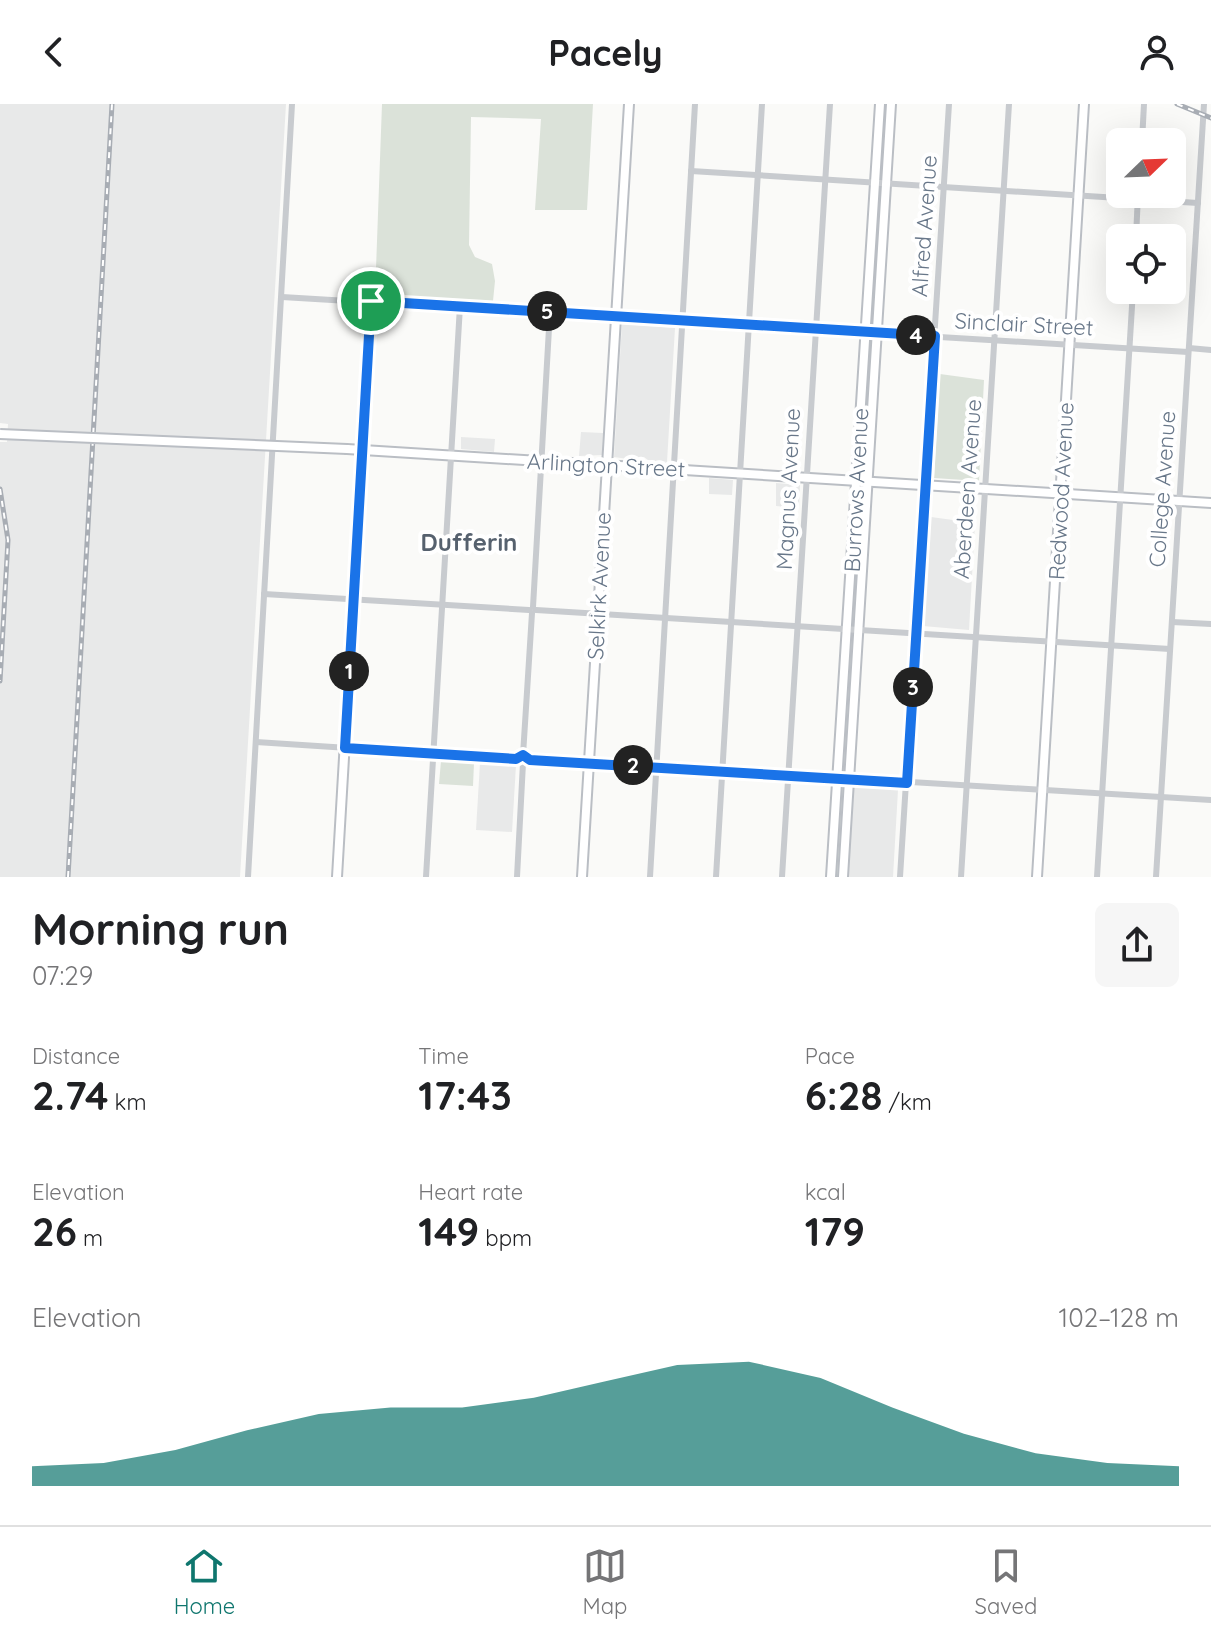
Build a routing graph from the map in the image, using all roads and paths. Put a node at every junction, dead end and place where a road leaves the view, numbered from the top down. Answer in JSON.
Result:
{"nodes":[{"id":1,"x":292,"y":104,"type":"edge"},
{"id":2,"x":629,"y":104,"type":"edge"},
{"id":3,"x":695,"y":104,"type":"edge"},
{"id":4,"x":762,"y":104,"type":"edge"},
{"id":5,"x":830,"y":104,"type":"edge"},
{"id":6,"x":880,"y":104,"type":"edge"},
{"id":7,"x":891,"y":104,"type":"edge"},
{"id":8,"x":949,"y":104,"type":"edge"},
{"id":9,"x":1009,"y":104,"type":"edge"},
{"id":10,"x":1084,"y":104,"type":"edge"},
{"id":11,"x":1144,"y":104,"type":"edge"},
{"id":12,"x":1204,"y":104,"type":"edge"},
{"id":13,"x":1143,"y":128,"type":"edge"},
{"id":14,"x":691,"y":171,"type":"junction"},
{"id":15,"x":758,"y":176,"type":"junction"},
{"id":16,"x":825,"y":180,"type":"junction"},
{"id":17,"x":875,"y":183,"type":"junction"},
{"id":18,"x":886,"y":184,"type":"junction"},
{"id":19,"x":944,"y":188,"type":"junction"},
{"id":20,"x":1004,"y":191,"type":"junction"},
{"id":21,"x":1078,"y":196,"type":"junction"},
{"id":22,"x":1106,"y":196,"type":"edge"},
{"id":23,"x":1186,"y":202,"type":"edge"},
{"id":24,"x":1198,"y":203,"type":"junction"},
{"id":25,"x":282,"y":297,"type":"junction"},
{"id":26,"x":371,"y":301,"type":"junction"},
{"id":27,"x":1132,"y":304,"type":"edge"},
{"id":28,"x":460,"y":306,"type":"junction"},
{"id":29,"x":550,"y":311,"type":"junction"},
{"id":30,"x":616,"y":316,"type":"junction"},
{"id":31,"x":682,"y":320,"type":"junction"},
{"id":32,"x":749,"y":324,"type":"junction"},
{"id":33,"x":816,"y":328,"type":"junction"},
{"id":34,"x":865,"y":331,"type":"junction"},
{"id":35,"x":877,"y":332,"type":"junction"},
{"id":36,"x":935,"y":336,"type":"junction"},
{"id":37,"x":994,"y":340,"type":"junction"},
{"id":38,"x":1070,"y":345,"type":"junction"},
{"id":39,"x":1129,"y":348,"type":"junction"},
{"id":40,"x":1188,"y":350,"type":"junction"},
{"id":41,"x":1211,"y":350,"type":"edge"},
{"id":42,"x":0,"y":434,"type":"edge"},
{"id":43,"x":362,"y":451,"type":"junction"},
{"id":44,"x":452,"y":456,"type":"junction"},
{"id":45,"x":541,"y":461,"type":"junction"},
{"id":46,"x":607,"y":465,"type":"junction"},
{"id":47,"x":674,"y":469,"type":"junction"},
{"id":48,"x":740,"y":473,"type":"junction"},
{"id":49,"x":806,"y":477,"type":"junction"},
{"id":50,"x":857,"y":481,"type":"junction"},
{"id":51,"x":867,"y":481,"type":"junction"},
{"id":52,"x":925,"y":485,"type":"junction"},
{"id":53,"x":985,"y":489,"type":"junction"},
{"id":54,"x":1060,"y":493,"type":"junction"},
{"id":55,"x":1120,"y":497,"type":"junction"},
{"id":56,"x":1179,"y":501,"type":"junction"},
{"id":57,"x":1211,"y":503,"type":"edge"},
{"id":58,"x":264,"y":594,"type":"junction"},
{"id":59,"x":353,"y":599,"type":"junction"},
{"id":60,"x":443,"y":605,"type":"junction"},
{"id":61,"x":532,"y":610,"type":"junction"},
{"id":62,"x":598,"y":614,"type":"junction"},
{"id":63,"x":665,"y":617,"type":"junction"},
{"id":64,"x":1172,"y":622,"type":"junction"},
{"id":65,"x":731,"y":623,"type":"junction"},
{"id":66,"x":1211,"y":624,"type":"edge"},
{"id":67,"x":798,"y":627,"type":"junction"},
{"id":68,"x":847,"y":630,"type":"junction"},
{"id":69,"x":859,"y":631,"type":"junction"},
{"id":70,"x":916,"y":633,"type":"junction"},
{"id":71,"x":976,"y":637,"type":"junction"},
{"id":72,"x":1052,"y":642,"type":"junction"},
{"id":73,"x":1111,"y":646,"type":"junction"},
{"id":74,"x":1170,"y":649,"type":"junction"},
{"id":75,"x":256,"y":742,"type":"junction"},
{"id":76,"x":345,"y":748,"type":"junction"},
{"id":77,"x":434,"y":753,"type":"junction"},
{"id":78,"x":523,"y":759,"type":"junction"},
{"id":79,"x":589,"y":763,"type":"junction"},
{"id":80,"x":656,"y":767,"type":"junction"},
{"id":81,"x":722,"y":771,"type":"junction"},
{"id":82,"x":789,"y":775,"type":"junction"},
{"id":83,"x":838,"y":778,"type":"junction"},
{"id":84,"x":849,"y":779,"type":"junction"},
{"id":85,"x":907,"y":783,"type":"junction"},
{"id":86,"x":966,"y":786,"type":"junction"},
{"id":87,"x":1042,"y":791,"type":"junction"},
{"id":88,"x":1102,"y":794,"type":"junction"},
{"id":89,"x":1161,"y":798,"type":"junction"},
{"id":90,"x":1211,"y":800,"type":"edge"},
{"id":91,"x":248,"y":877,"type":"edge"},
{"id":92,"x":337,"y":877,"type":"edge"},
{"id":93,"x":426,"y":877,"type":"edge"},
{"id":94,"x":517,"y":877,"type":"edge"},
{"id":95,"x":582,"y":877,"type":"edge"},
{"id":96,"x":650,"y":877,"type":"edge"},
{"id":97,"x":716,"y":877,"type":"edge"},
{"id":98,"x":782,"y":877,"type":"edge"},
{"id":99,"x":831,"y":877,"type":"edge"},
{"id":100,"x":843,"y":877,"type":"edge"},
{"id":101,"x":900,"y":877,"type":"edge"},
{"id":102,"x":961,"y":877,"type":"edge"},
{"id":103,"x":1037,"y":877,"type":"edge"},
{"id":104,"x":1097,"y":877,"type":"edge"},
{"id":105,"x":1156,"y":877,"type":"edge"}],
"edges":[{"from":1,"to":25,"type":"street"},
{"from":2,"to":30,"type":"street","name":"Selkirk Avenue"},
{"from":3,"to":14,"type":"street"},
{"from":4,"to":15,"type":"street"},
{"from":5,"to":16,"type":"street","name":"Magnus Avenue"},
{"from":6,"to":17,"type":"street","name":"Burrows Avenue"},
{"from":7,"to":18,"type":"street","name":"Burrows Avenue"},
{"from":8,"to":19,"type":"street","name":"Alfred Avenue"},
{"from":9,"to":20,"type":"street","name":"Aberdeen Avenue"},
{"from":10,"to":21,"type":"street","name":"Redwood Avenue"},
{"from":11,"to":13,"type":"street"},
{"from":12,"to":24,"type":"street","name":"College Avenue"},
{"from":14,"to":15,"type":"street"},
{"from":14,"to":31,"type":"street"},
{"from":15,"to":16,"type":"street"},
{"from":15,"to":32,"type":"street"},
{"from":16,"to":17,"type":"street"},
{"from":16,"to":33,"type":"street","name":"Magnus Avenue"},
{"from":17,"to":18,"type":"street"},
{"from":17,"to":34,"type":"street","name":"Burrows Avenue"},
{"from":18,"to":19,"type":"street"},
{"from":18,"to":35,"type":"street","name":"Burrows Avenue"},
{"from":19,"to":20,"type":"street"},
{"from":19,"to":36,"type":"street","name":"Alfred Avenue"},
{"from":20,"to":21,"type":"street"},
{"from":20,"to":37,"type":"street","name":"Aberdeen Avenue"},
{"from":21,"to":22,"type":"street"},
{"from":21,"to":38,"type":"street","name":"Redwood Avenue"},
{"from":23,"to":24,"type":"street"},
{"from":24,"to":40,"type":"street","name":"College Avenue"},
{"from":25,"to":26,"type":"street","name":"Sinclair Street"},
{"from":25,"to":58,"type":"street"},
{"from":26,"to":28,"type":"street","name":"Sinclair Street"},
{"from":26,"to":43,"type":"street"},
{"from":27,"to":39,"type":"street"},
{"from":28,"to":29,"type":"street","name":"Sinclair Street"},
{"from":28,"to":44,"type":"street"},
{"from":29,"to":30,"type":"street","name":"Sinclair Street"},
{"from":29,"to":45,"type":"street"},
{"from":30,"to":31,"type":"street","name":"Sinclair Street"},
{"from":30,"to":46,"type":"street","name":"Selkirk Avenue"},
{"from":31,"to":32,"type":"street","name":"Sinclair Street"},
{"from":31,"to":47,"type":"street"},
{"from":32,"to":33,"type":"street","name":"Sinclair Street"},
{"from":32,"to":48,"type":"street"},
{"from":33,"to":34,"type":"street","name":"Sinclair Street"},
{"from":33,"to":49,"type":"street","name":"Magnus Avenue"},
{"from":34,"to":35,"type":"street","name":"Sinclair Street"},
{"from":34,"to":50,"type":"street","name":"Burrows Avenue"},
{"from":35,"to":36,"type":"street","name":"Sinclair Street"},
{"from":35,"to":51,"type":"street","name":"Burrows Avenue"},
{"from":36,"to":37,"type":"street","name":"Sinclair Street"},
{"from":36,"to":52,"type":"street","name":"Alfred Avenue"},
{"from":37,"to":38,"type":"street","name":"Sinclair Street"},
{"from":37,"to":53,"type":"street","name":"Aberdeen Avenue"},
{"from":38,"to":39,"type":"street","name":"Sinclair Street"},
{"from":38,"to":54,"type":"street","name":"Redwood Avenue"},
{"from":39,"to":40,"type":"street","name":"Sinclair Street"},
{"from":39,"to":55,"type":"street"},
{"from":40,"to":41,"type":"street","name":"Sinclair Street"},
{"from":40,"to":56,"type":"street","name":"College Avenue"},
{"from":42,"to":43,"type":"street","name":"Arlington Street","bridge":true},
{"from":43,"to":44,"type":"street","name":"Arlington Street"},
{"from":43,"to":59,"type":"street"},
{"from":44,"to":45,"type":"street","name":"Arlington Street"},
{"from":44,"to":60,"type":"street"},
{"from":45,"to":46,"type":"street","name":"Arlington Street"},
{"from":45,"to":61,"type":"street"},
{"from":46,"to":47,"type":"street","name":"Arlington Street"},
{"from":46,"to":62,"type":"street","name":"Selkirk Avenue"},
{"from":47,"to":48,"type":"street","name":"Arlington Street"},
{"from":47,"to":63,"type":"street"},
{"from":48,"to":49,"type":"street","name":"Arlington Street"},
{"from":48,"to":65,"type":"street"},
{"from":49,"to":50,"type":"street","name":"Arlington Street"},
{"from":49,"to":67,"type":"street","name":"Magnus Avenue"},
{"from":50,"to":51,"type":"street","name":"Arlington Street"},
{"from":50,"to":68,"type":"street","name":"Burrows Avenue"},
{"from":51,"to":52,"type":"street","name":"Arlington Street"},
{"from":51,"to":69,"type":"street","name":"Burrows Avenue"},
{"from":52,"to":53,"type":"street","name":"Arlington Street"},
{"from":52,"to":70,"type":"street","name":"Alfred Avenue"},
{"from":53,"to":54,"type":"street","name":"Arlington Street"},
{"from":53,"to":71,"type":"street","name":"Aberdeen Avenue"},
{"from":54,"to":55,"type":"street","name":"Arlington Street"},
{"from":54,"to":72,"type":"street","name":"Redwood Avenue"},
{"from":55,"to":56,"type":"street","name":"Arlington Street"},
{"from":55,"to":73,"type":"street"},
{"from":56,"to":57,"type":"street","name":"Arlington Street"},
{"from":56,"to":64,"type":"street","name":"College Avenue"},
{"from":58,"to":59,"type":"street"},
{"from":58,"to":75,"type":"street"},
{"from":59,"to":60,"type":"street"},
{"from":59,"to":76,"type":"street"},
{"from":60,"to":61,"type":"street"},
{"from":60,"to":77,"type":"street"},
{"from":61,"to":62,"type":"street"},
{"from":61,"to":78,"type":"street"},
{"from":62,"to":63,"type":"street"},
{"from":62,"to":79,"type":"street","name":"Selkirk Avenue"},
{"from":63,"to":65,"type":"street"},
{"from":63,"to":80,"type":"street"},
{"from":64,"to":66,"type":"street"},
{"from":64,"to":74,"type":"street","name":"College Avenue"},
{"from":65,"to":67,"type":"street"},
{"from":65,"to":81,"type":"street"},
{"from":67,"to":68,"type":"street"},
{"from":67,"to":82,"type":"street","name":"Magnus Avenue"},
{"from":68,"to":69,"type":"street"},
{"from":68,"to":83,"type":"street","name":"Burrows Avenue"},
{"from":69,"to":70,"type":"street"},
{"from":69,"to":84,"type":"street","name":"Burrows Avenue"},
{"from":70,"to":71,"type":"street"},
{"from":70,"to":85,"type":"street","name":"Alfred Avenue"},
{"from":71,"to":72,"type":"street"},
{"from":71,"to":86,"type":"street","name":"Aberdeen Avenue"},
{"from":72,"to":73,"type":"street"},
{"from":72,"to":87,"type":"street","name":"Redwood Avenue"},
{"from":73,"to":74,"type":"street"},
{"from":73,"to":88,"type":"street"},
{"from":74,"to":89,"type":"street","name":"College Avenue"},
{"from":75,"to":76,"type":"street"},
{"from":75,"to":91,"type":"street"},
{"from":76,"to":77,"type":"street"},
{"from":76,"to":92,"type":"street"},
{"from":77,"to":78,"type":"street"},
{"from":77,"to":93,"type":"street"},
{"from":78,"to":79,"type":"street"},
{"from":78,"to":94,"type":"street"},
{"from":79,"to":80,"type":"street"},
{"from":79,"to":95,"type":"street","name":"Selkirk Avenue"},
{"from":80,"to":81,"type":"street"},
{"from":80,"to":96,"type":"street"},
{"from":81,"to":82,"type":"street"},
{"from":81,"to":97,"type":"street"},
{"from":82,"to":83,"type":"street"},
{"from":82,"to":98,"type":"street","name":"Magnus Avenue"},
{"from":83,"to":84,"type":"street"},
{"from":83,"to":99,"type":"street","name":"Burrows Avenue"},
{"from":84,"to":85,"type":"street"},
{"from":84,"to":100,"type":"street","name":"Burrows Avenue"},
{"from":85,"to":86,"type":"street"},
{"from":85,"to":101,"type":"street","name":"Alfred Avenue"},
{"from":86,"to":87,"type":"street"},
{"from":86,"to":102,"type":"street","name":"Aberdeen Avenue"},
{"from":87,"to":88,"type":"street"},
{"from":87,"to":103,"type":"street","name":"Redwood Avenue"},
{"from":88,"to":89,"type":"street"},
{"from":88,"to":104,"type":"street"},
{"from":89,"to":90,"type":"street"},
{"from":89,"to":105,"type":"street","name":"College Avenue"}]}
